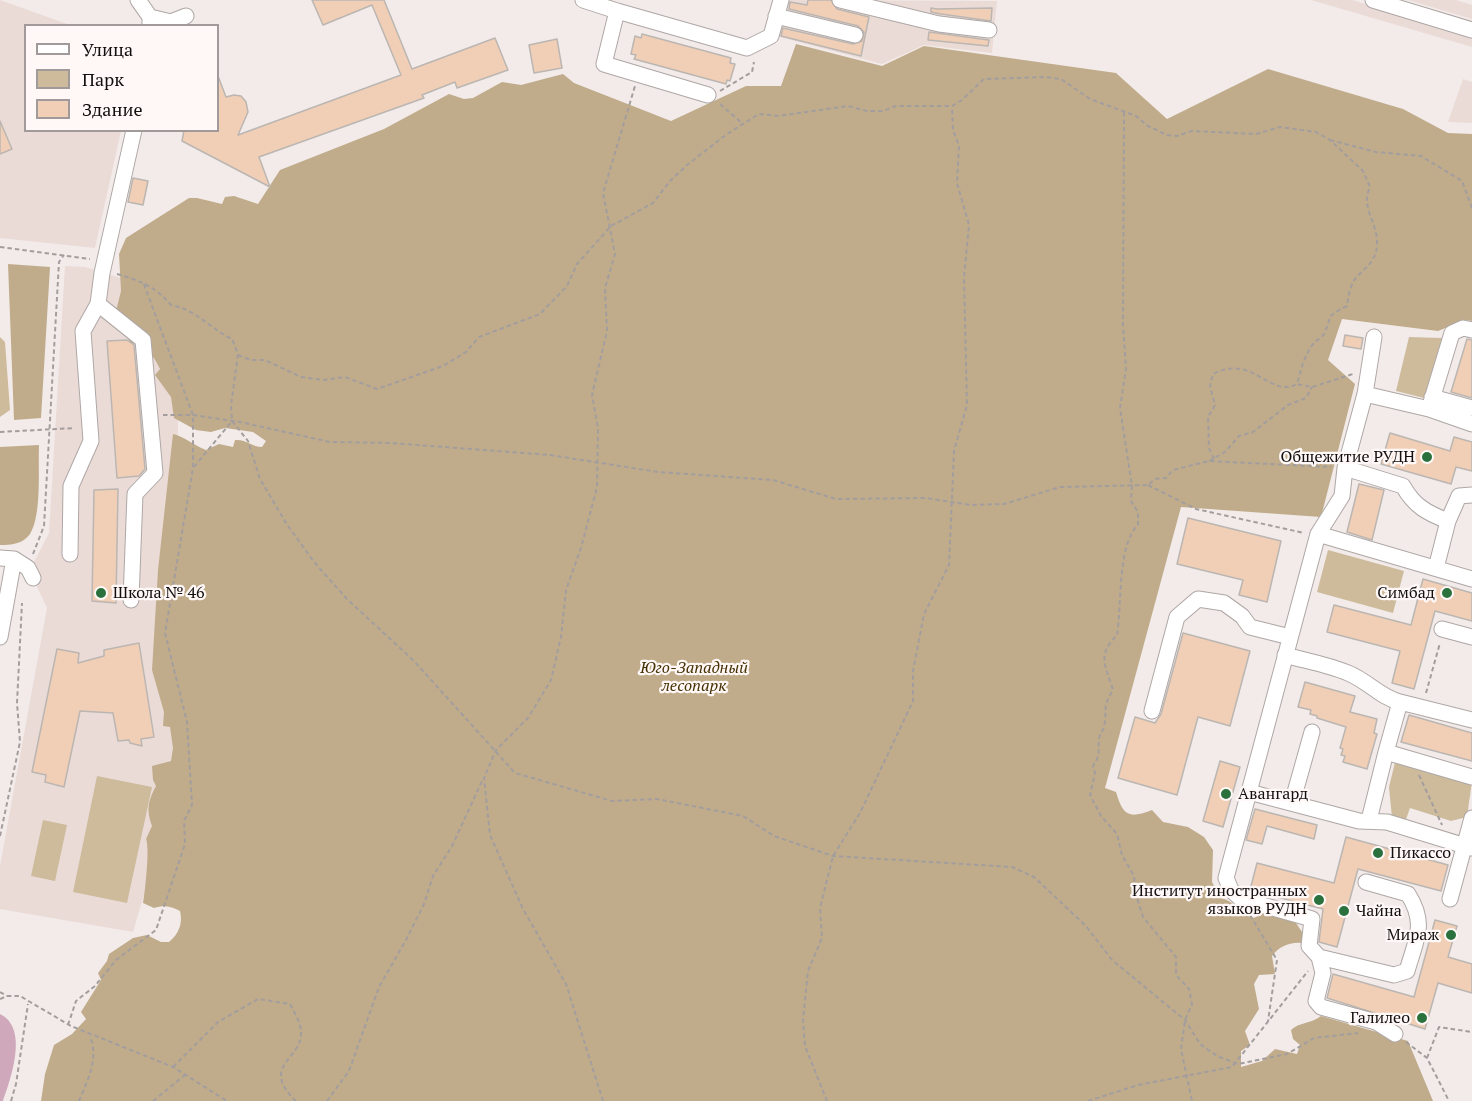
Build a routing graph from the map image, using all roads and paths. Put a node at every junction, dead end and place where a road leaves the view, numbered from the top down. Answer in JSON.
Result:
{"nodes":[{"id":1,"x":138,"y":0,"type":"edge"},
{"id":2,"x":583,"y":0,"type":"edge"},
{"id":3,"x":781,"y":0,"type":"edge"},
{"id":4,"x":840,"y":0,"type":"edge"},
{"id":5,"x":1373,"y":0,"type":"edge"},
{"id":6,"x":617,"y":12,"type":"junction"},
{"id":7,"x":186,"y":16,"type":"dead end"},
{"id":8,"x":776,"y":16,"type":"junction"},
{"id":9,"x":150,"y":21,"type":"edge"},
{"id":10,"x":989,"y":30,"type":"dead end"},
{"id":11,"x":1472,"y":30,"type":"edge"},
{"id":12,"x":855,"y":35,"type":"dead end"},
{"id":13,"x":747,"y":48,"type":"junction"},
{"id":14,"x":708,"y":95,"type":"junction"},
{"id":15,"x":629,"y":99,"type":"dead end"},
{"id":16,"x":952,"y":106,"type":"junction"},
{"id":17,"x":1124,"y":112,"type":"junction"},
{"id":18,"x":743,"y":124,"type":"junction"},
{"id":19,"x":134,"y":132,"type":"edge"},
{"id":20,"x":1330,"y":140,"type":"junction"},
{"id":21,"x":1472,"y":208,"type":"edge"},
{"id":22,"x":611,"y":226,"type":"junction"},
{"id":23,"x":0,"y":247,"type":"edge"},
{"id":24,"x":64,"y":255,"type":"junction"},
{"id":25,"x":104,"y":262,"type":"junction"},
{"id":26,"x":143,"y":282,"type":"junction"},
{"id":27,"x":98,"y":304,"type":"junction"},
{"id":28,"x":1472,"y":330,"type":"edge"},
{"id":29,"x":1374,"y":337,"type":"dead end"},
{"id":30,"x":238,"y":354,"type":"junction"},
{"id":31,"x":1349,"y":374,"type":"dead end"},
{"id":32,"x":1297,"y":384,"type":"junction"},
{"id":33,"x":1312,"y":387,"type":"junction"},
{"id":34,"x":1365,"y":394,"type":"junction"},
{"id":35,"x":1430,"y":403,"type":"junction"},
{"id":36,"x":1472,"y":408,"type":"edge"},
{"id":37,"x":177,"y":414,"type":"dead end"},
{"id":38,"x":193,"y":415,"type":"junction"},
{"id":39,"x":232,"y":421,"type":"junction"},
{"id":40,"x":1472,"y":424,"type":"edge"},
{"id":41,"x":90,"y":427,"type":"junction"},
{"id":42,"x":50,"y":429,"type":"junction"},
{"id":43,"x":0,"y":432,"type":"edge"},
{"id":44,"x":1214,"y":459,"type":"junction"},
{"id":45,"x":1209,"y":461,"type":"junction"},
{"id":46,"x":598,"y":464,"type":"junction"},
{"id":47,"x":192,"y":468,"type":"junction"},
{"id":48,"x":1346,"y":468,"type":"junction"},
{"id":49,"x":1148,"y":485,"type":"junction"},
{"id":50,"x":1132,"y":486,"type":"junction"},
{"id":51,"x":1472,"y":495,"type":"edge"},
{"id":52,"x":952,"y":502,"type":"junction"},
{"id":53,"x":1448,"y":521,"type":"junction"},
{"id":54,"x":1318,"y":534,"type":"junction"},
{"id":55,"x":70,"y":554,"type":"dead end"},
{"id":56,"x":7,"y":559,"type":"edge"},
{"id":57,"x":1436,"y":568,"type":"junction"},
{"id":58,"x":31,"y":573,"type":"joint"},
{"id":59,"x":1472,"y":579,"type":"edge"},
{"id":60,"x":22,"y":595,"type":"dead end"},
{"id":61,"x":131,"y":600,"type":"dead end"},
{"id":62,"x":1442,"y":633,"type":"joint"},
{"id":63,"x":0,"y":637,"type":"edge"},
{"id":64,"x":1290,"y":637,"type":"junction"},
{"id":65,"x":1472,"y":637,"type":"edge"},
{"id":66,"x":1286,"y":655,"type":"junction"},
{"id":67,"x":1400,"y":702,"type":"junction"},
{"id":68,"x":1423,"y":708,"type":"junction"},
{"id":69,"x":1152,"y":711,"type":"dead end"},
{"id":70,"x":1472,"y":720,"type":"edge"},
{"id":71,"x":1312,"y":732,"type":"dead end"},
{"id":72,"x":496,"y":750,"type":"junction"},
{"id":73,"x":1386,"y":752,"type":"junction"},
{"id":74,"x":1412,"y":759,"type":"junction"},
{"id":75,"x":1472,"y":777,"type":"edge"},
{"id":76,"x":484,"y":778,"type":"junction"},
{"id":77,"x":1249,"y":792,"type":"junction"},
{"id":78,"x":1292,"y":803,"type":"junction"},
{"id":79,"x":1472,"y":818,"type":"edge"},
{"id":80,"x":1368,"y":820,"type":"junction"},
{"id":81,"x":0,"y":836,"type":"edge"},
{"id":82,"x":1442,"y":840,"type":"junction"},
{"id":83,"x":1468,"y":847,"type":"edge"},
{"id":84,"x":833,"y":856,"type":"junction"},
{"id":85,"x":1366,"y":882,"type":"dead end"},
{"id":86,"x":1450,"y":898,"type":"dead end"},
{"id":87,"x":1241,"y":899,"type":"junction"},
{"id":88,"x":1319,"y":957,"type":"junction"},
{"id":89,"x":0,"y":992,"type":"edge"},
{"id":90,"x":7,"y":996,"type":"junction"},
{"id":91,"x":0,"y":999,"type":"edge"},
{"id":92,"x":28,"y":1002,"type":"junction"},
{"id":93,"x":1185,"y":1020,"type":"junction"},
{"id":94,"x":1267,"y":1024,"type":"junction"},
{"id":95,"x":69,"y":1025,"type":"junction"},
{"id":96,"x":1472,"y":1032,"type":"edge"},
{"id":97,"x":1364,"y":1033,"type":"dead end"},
{"id":98,"x":90,"y":1034,"type":"junction"},
{"id":99,"x":1395,"y":1034,"type":"joint"},
{"id":100,"x":1427,"y":1058,"type":"junction"},
{"id":101,"x":1234,"y":1063,"type":"junction"},
{"id":102,"x":173,"y":1067,"type":"junction"},
{"id":103,"x":1187,"y":1074,"type":"junction"},
{"id":104,"x":185,"y":1075,"type":"junction"},
{"id":105,"x":11,"y":1101,"type":"edge"},
{"id":106,"x":79,"y":1101,"type":"edge"},
{"id":107,"x":153,"y":1101,"type":"edge"},
{"id":108,"x":227,"y":1101,"type":"edge"},
{"id":109,"x":296,"y":1101,"type":"edge"},
{"id":110,"x":327,"y":1101,"type":"edge"},
{"id":111,"x":603,"y":1101,"type":"edge"},
{"id":112,"x":827,"y":1101,"type":"edge"},
{"id":113,"x":1088,"y":1101,"type":"edge"},
{"id":114,"x":1192,"y":1101,"type":"edge"},
{"id":115,"x":1449,"y":1101,"type":"edge"}],
"edges":[{"from":1,"to":9,"type":"lane"},
{"from":2,"to":6,"type":"lane"},
{"from":3,"to":8,"type":"lane"},
{"from":4,"to":10,"type":"lane"},
{"from":5,"to":11,"type":"lane"},
{"from":6,"to":13,"type":"lane"},
{"from":6,"to":14,"type":"lane"},
{"from":7,"to":9,"type":"lane"},
{"from":8,"to":12,"type":"lane"},
{"from":8,"to":13,"type":"lane"},
{"from":13,"to":14,"type":"path"},
{"from":14,"to":18,"type":"path"},
{"from":15,"to":22,"type":"path"},
{"from":16,"to":17,"type":"path"},
{"from":16,"to":18,"type":"path"},
{"from":16,"to":52,"type":"path"},
{"from":17,"to":20,"type":"path"},
{"from":17,"to":50,"type":"path"},
{"from":18,"to":22,"type":"path"},
{"from":19,"to":25,"type":"lane"},
{"from":20,"to":21,"type":"path"},
{"from":20,"to":32,"type":"path"},
{"from":22,"to":30,"type":"path"},
{"from":22,"to":46,"type":"path"},
{"from":23,"to":24,"type":"path"},
{"from":24,"to":25,"type":"path"},
{"from":24,"to":42,"type":"path"},
{"from":25,"to":26,"type":"path"},
{"from":25,"to":27,"type":"lane"},
{"from":26,"to":30,"type":"path"},
{"from":26,"to":38,"type":"path"},
{"from":27,"to":41,"type":"lane"},
{"from":27,"to":61,"type":"lane"},
{"from":28,"to":35,"type":"lane"},
{"from":29,"to":34,"type":"lane"},
{"from":30,"to":39,"type":"path"},
{"from":31,"to":33,"type":"path"},
{"from":32,"to":33,"type":"path"},
{"from":32,"to":44,"type":"path"},
{"from":33,"to":44,"type":"path"},
{"from":34,"to":35,"type":"lane"},
{"from":34,"to":48,"type":"lane"},
{"from":35,"to":36,"type":"lane"},
{"from":35,"to":40,"type":"lane"},
{"from":37,"to":38,"type":"path"},
{"from":38,"to":39,"type":"path"},
{"from":38,"to":47,"type":"path"},
{"from":39,"to":46,"type":"path"},
{"from":39,"to":47,"type":"path"},
{"from":39,"to":72,"type":"path"},
{"from":41,"to":42,"type":"path"},
{"from":41,"to":55,"type":"lane"},
{"from":42,"to":43,"type":"path"},
{"from":42,"to":58,"type":"path"},
{"from":44,"to":45,"type":"path"},
{"from":45,"to":48,"type":"path"},
{"from":45,"to":49,"type":"path"},
{"from":46,"to":52,"type":"path"},
{"from":46,"to":72,"type":"path"},
{"from":47,"to":95,"type":"path"},
{"from":48,"to":53,"type":"lane"},
{"from":48,"to":54,"type":"lane"},
{"from":49,"to":50,"type":"path"},
{"from":49,"to":54,"type":"path"},
{"from":50,"to":52,"type":"path"},
{"from":50,"to":93,"type":"path"},
{"from":51,"to":53,"type":"lane"},
{"from":52,"to":84,"type":"path"},
{"from":53,"to":57,"type":"lane"},
{"from":54,"to":57,"type":"lane"},
{"from":54,"to":64,"type":"lane"},
{"from":56,"to":58,"type":"lane"},
{"from":56,"to":63,"type":"lane"},
{"from":57,"to":59,"type":"lane"},
{"from":60,"to":81,"type":"path"},
{"from":62,"to":65,"type":"lane"},
{"from":62,"to":68,"type":"path"},
{"from":64,"to":66,"type":"lane"},
{"from":64,"to":69,"type":"lane"},
{"from":66,"to":67,"type":"lane"},
{"from":66,"to":77,"type":"lane"},
{"from":67,"to":68,"type":"lane"},
{"from":67,"to":73,"type":"lane"},
{"from":68,"to":70,"type":"lane"},
{"from":71,"to":78,"type":"lane"},
{"from":72,"to":76,"type":"path"},
{"from":72,"to":84,"type":"path"},
{"from":73,"to":74,"type":"lane"},
{"from":73,"to":80,"type":"lane"},
{"from":74,"to":75,"type":"lane"},
{"from":74,"to":82,"type":"path"},
{"from":76,"to":110,"type":"path"},
{"from":76,"to":111,"type":"path"},
{"from":77,"to":78,"type":"lane"},
{"from":77,"to":87,"type":"lane"},
{"from":78,"to":80,"type":"lane"},
{"from":79,"to":83,"type":"lane"},
{"from":80,"to":82,"type":"lane"},
{"from":82,"to":83,"type":"lane"},
{"from":83,"to":86,"type":"lane"},
{"from":84,"to":93,"type":"path"},
{"from":84,"to":112,"type":"path"},
{"from":85,"to":88,"type":"lane"},
{"from":87,"to":88,"type":"lane"},
{"from":87,"to":94,"type":"path"},
{"from":88,"to":94,"type":"path"},
{"from":88,"to":99,"type":"lane"},
{"from":89,"to":90,"type":"path"},
{"from":90,"to":91,"type":"path"},
{"from":90,"to":92,"type":"path"},
{"from":92,"to":95,"type":"path"},
{"from":92,"to":105,"type":"path"},
{"from":93,"to":101,"type":"path"},
{"from":93,"to":103,"type":"path"},
{"from":94,"to":101,"type":"path"},
{"from":95,"to":98,"type":"path"},
{"from":96,"to":100,"type":"path"},
{"from":97,"to":101,"type":"path"},
{"from":98,"to":102,"type":"path"},
{"from":98,"to":106,"type":"path"},
{"from":99,"to":100,"type":"path"},
{"from":100,"to":115,"type":"path"},
{"from":101,"to":103,"type":"path"},
{"from":102,"to":104,"type":"path"},
{"from":102,"to":109,"type":"path"},
{"from":103,"to":113,"type":"path"},
{"from":103,"to":114,"type":"path"},
{"from":104,"to":107,"type":"path"},
{"from":104,"to":108,"type":"path"}]}
